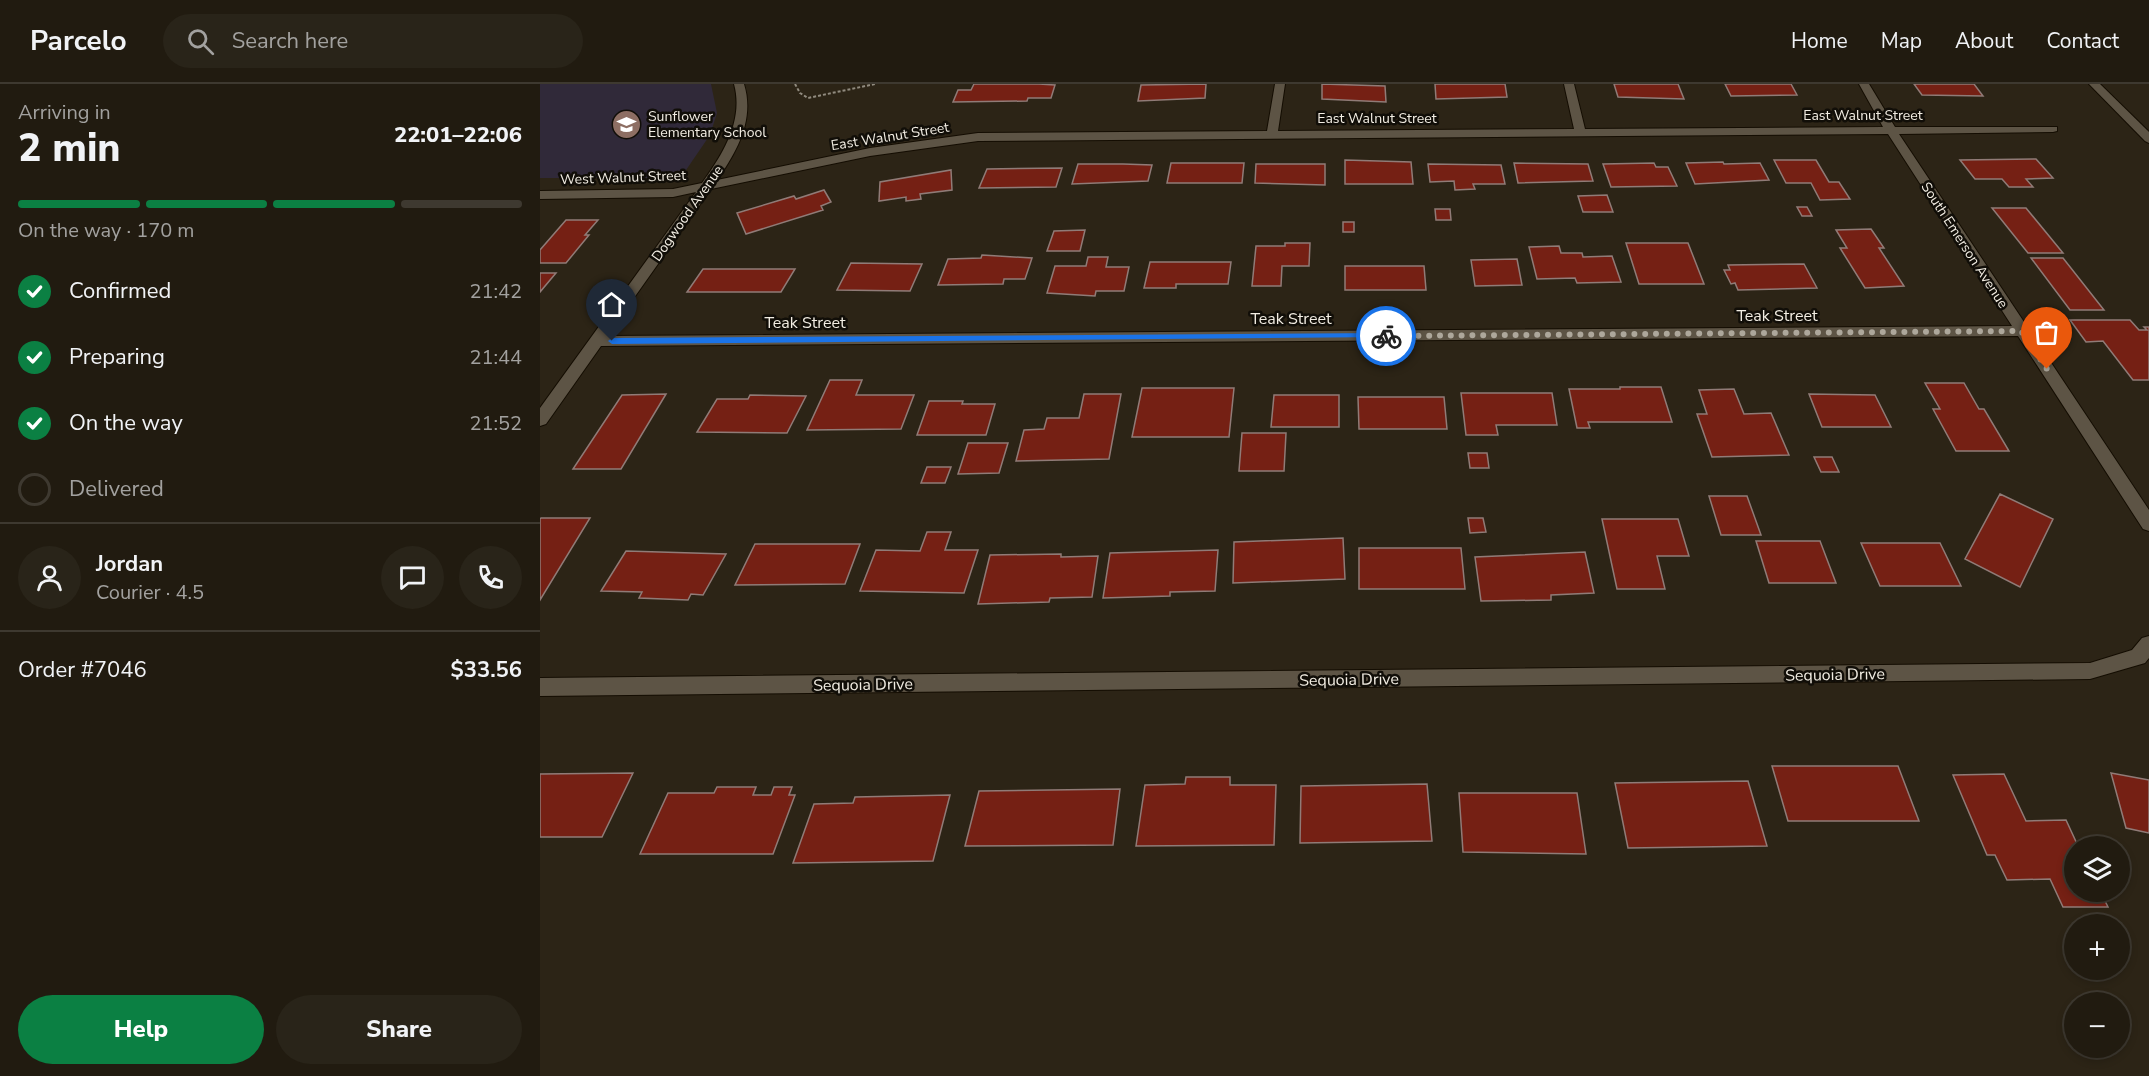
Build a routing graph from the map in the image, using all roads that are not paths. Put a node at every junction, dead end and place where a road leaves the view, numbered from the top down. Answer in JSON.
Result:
{"nodes":[{"id":1,"x":739,"y":84,"type":"edge"},
{"id":2,"x":1280,"y":84,"type":"edge"},
{"id":3,"x":1569,"y":84,"type":"edge"},
{"id":4,"x":1864,"y":84,"type":"edge"},
{"id":5,"x":2094,"y":84,"type":"edge"},
{"id":6,"x":1891,"y":129,"type":"junction"},
{"id":7,"x":2053,"y":129,"type":"dead end"},
{"id":8,"x":1580,"y":132,"type":"junction"},
{"id":9,"x":1272,"y":134,"type":"junction"},
{"id":10,"x":2149,"y":140,"type":"edge"},
{"id":11,"x":706,"y":187,"type":"junction"},
{"id":12,"x":540,"y":195,"type":"edge"},
{"id":13,"x":2021,"y":331,"type":"junction"},
{"id":14,"x":597,"y":341,"type":"junction"},
{"id":15,"x":540,"y":420,"type":"edge"},
{"id":16,"x":2149,"y":524,"type":"edge"},
{"id":17,"x":2149,"y":644,"type":"edge"},
{"id":18,"x":540,"y":687,"type":"edge"}],
"edges":[{"from":1,"to":11,"type":"street","name":"Dogwood Avenue"},
{"from":2,"to":9,"type":"street"},
{"from":3,"to":8,"type":"street"},
{"from":4,"to":6,"type":"street","name":"South Emerson Avenue"},
{"from":5,"to":10,"type":"street"},
{"from":6,"to":7,"type":"street","name":"East Walnut Street"},
{"from":6,"to":8,"type":"street","name":"East Walnut Street"},
{"from":6,"to":13,"type":"street","name":"South Emerson Avenue"},
{"from":8,"to":9,"type":"street","name":"East Walnut Street"},
{"from":9,"to":11,"type":"street","name":"East Walnut Street"},
{"from":11,"to":12,"type":"street","name":"West Walnut Street"},
{"from":11,"to":14,"type":"street","name":"Dogwood Avenue"},
{"from":13,"to":14,"type":"street","name":"Teak Street"},
{"from":13,"to":16,"type":"street","name":"South Emerson Avenue"},
{"from":14,"to":15,"type":"street","name":"Dogwood Avenue"},
{"from":17,"to":18,"type":"street","name":"Sequoia Drive"}]}
